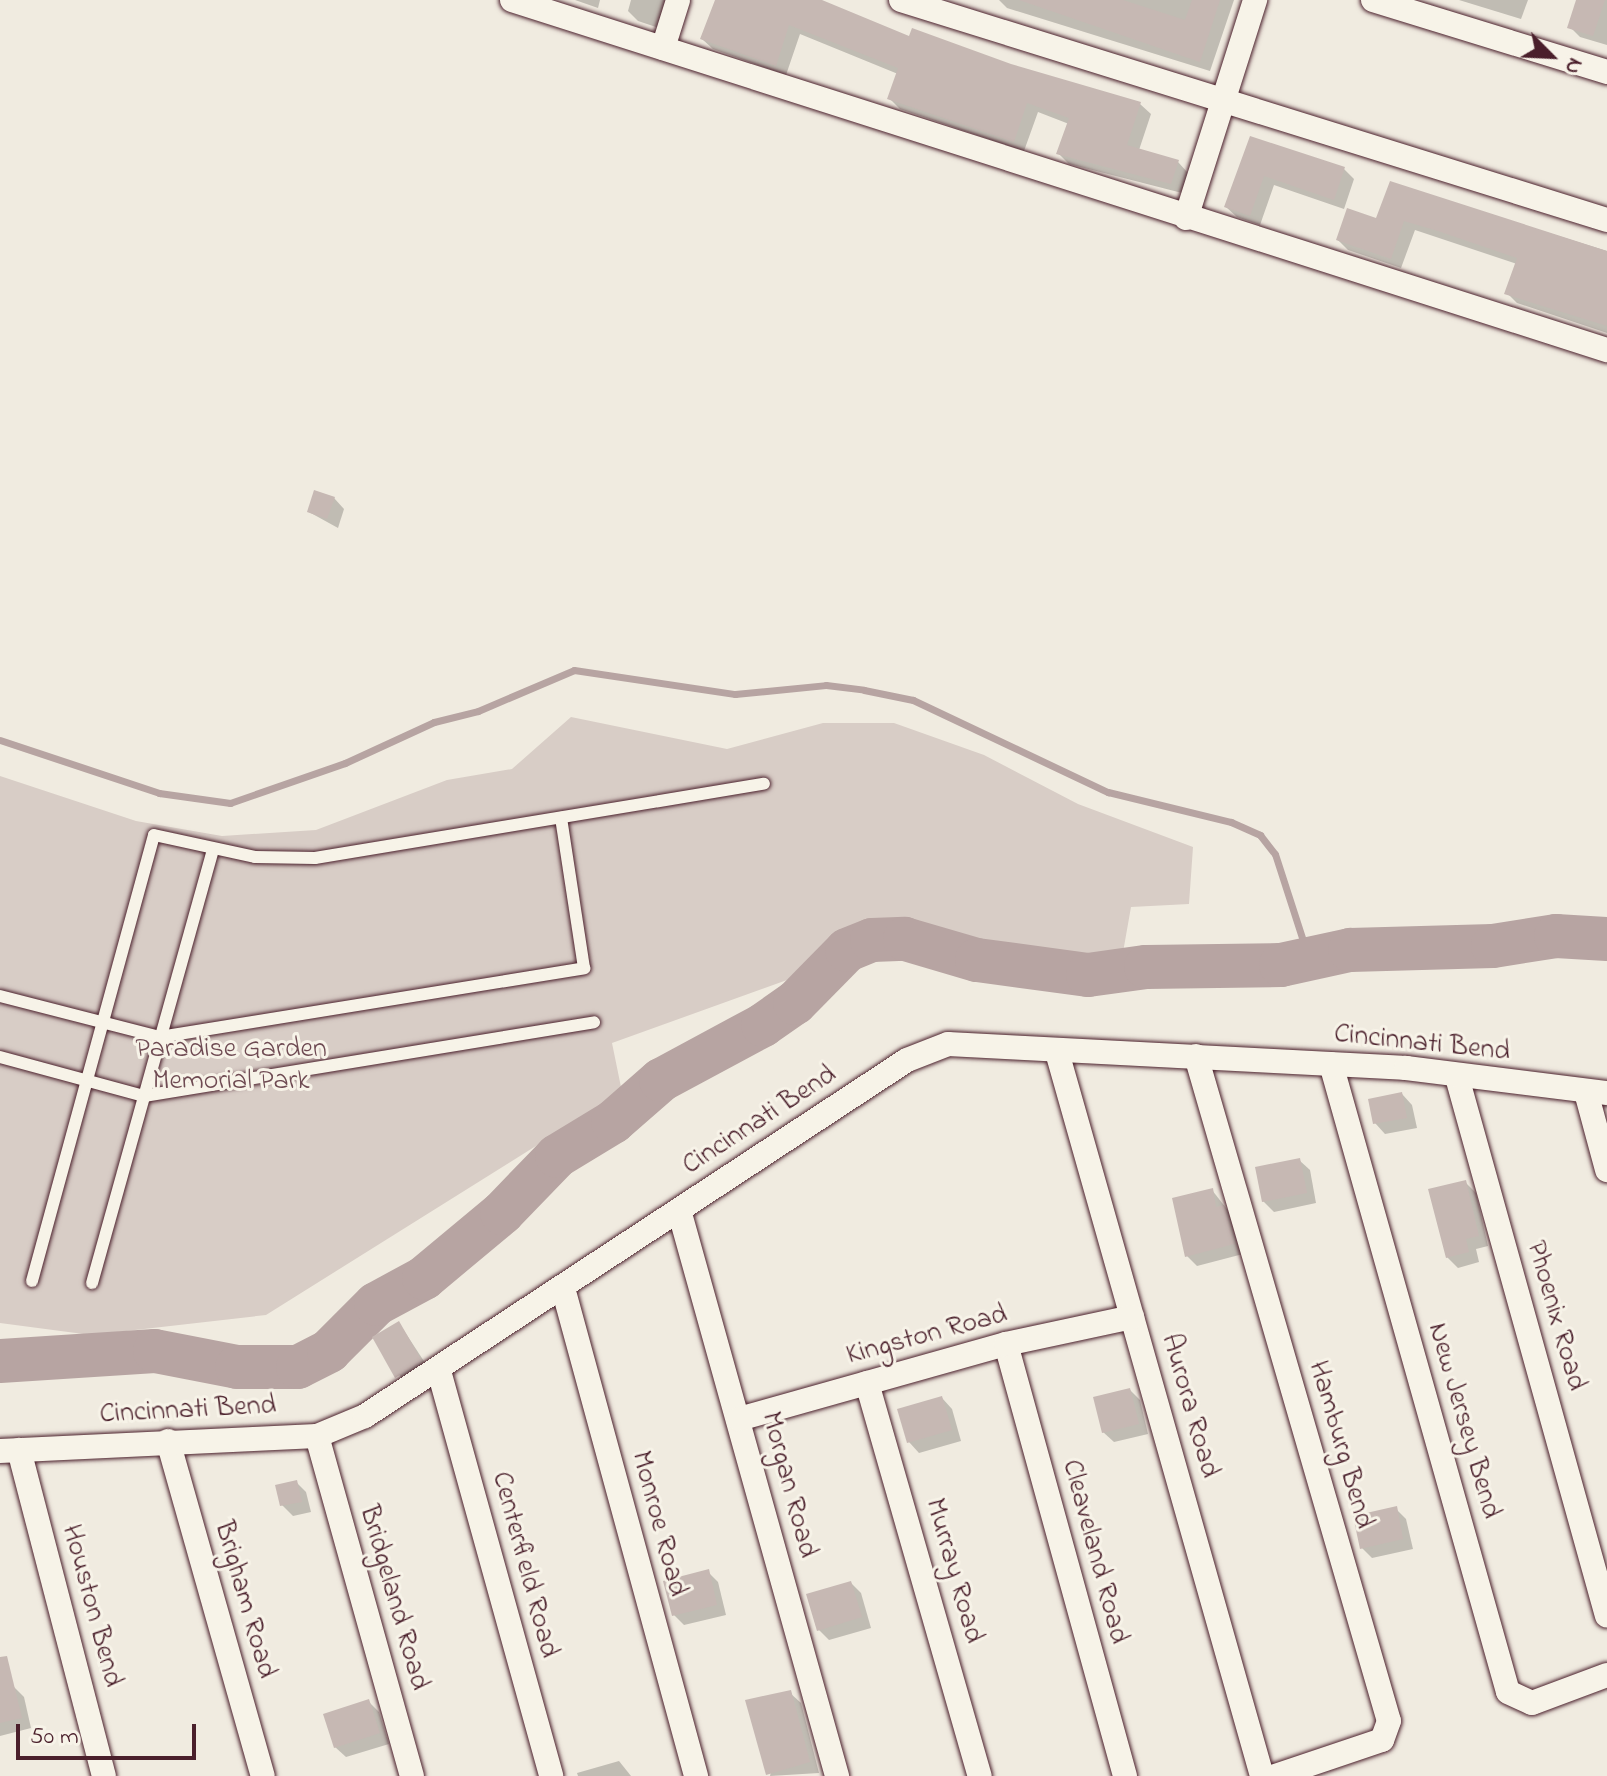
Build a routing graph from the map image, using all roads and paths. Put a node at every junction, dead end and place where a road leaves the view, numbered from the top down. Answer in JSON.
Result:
{"nodes":[{"id":1,"x":513,"y":0,"type":"edge"},
{"id":2,"x":678,"y":0,"type":"edge"},
{"id":3,"x":901,"y":0,"type":"edge"},
{"id":4,"x":1255,"y":0,"type":"edge"},
{"id":5,"x":1373,"y":0,"type":"edge"},
{"id":6,"x":663,"y":48,"type":"junction"},
{"id":7,"x":1607,"y":72,"type":"edge"},
{"id":8,"x":1223,"y":100,"type":"junction"},
{"id":9,"x":1186,"y":218,"type":"junction"},
{"id":10,"x":1607,"y":220,"type":"edge"},
{"id":11,"x":1607,"y":350,"type":"edge"},
{"id":12,"x":764,"y":784,"type":"dead end"},
{"id":13,"x":561,"y":818,"type":"junction"},
{"id":14,"x":213,"y":849,"type":"junction"},
{"id":15,"x":0,"y":996,"type":"edge"},
{"id":16,"x":594,"y":1022,"type":"dead end"},
{"id":17,"x":102,"y":1024,"type":"junction"},
{"id":18,"x":160,"y":1037,"type":"junction"},
{"id":19,"x":1057,"y":1052,"type":"junction"},
{"id":20,"x":1196,"y":1056,"type":"junction"},
{"id":21,"x":0,"y":1057,"type":"edge"},
{"id":22,"x":1331,"y":1064,"type":"junction"},
{"id":23,"x":1457,"y":1077,"type":"junction"},
{"id":24,"x":87,"y":1080,"type":"junction"},
{"id":25,"x":1596,"y":1092,"type":"edge"},
{"id":26,"x":144,"y":1096,"type":"junction"},
{"id":27,"x":1607,"y":1170,"type":"edge"},
{"id":28,"x":679,"y":1210,"type":"junction"},
{"id":29,"x":32,"y":1281,"type":"dead end"},
{"id":30,"x":92,"y":1283,"type":"dead end"},
{"id":31,"x":563,"y":1288,"type":"junction"},
{"id":32,"x":1132,"y":1317,"type":"junction"},
{"id":33,"x":1006,"y":1344,"type":"junction"},
{"id":34,"x":439,"y":1371,"type":"junction"},
{"id":35,"x":867,"y":1383,"type":"junction"},
{"id":36,"x":739,"y":1419,"type":"junction"},
{"id":37,"x":317,"y":1436,"type":"junction"},
{"id":38,"x":168,"y":1441,"type":"junction"},
{"id":39,"x":10,"y":1450,"type":"edge"},
{"id":40,"x":1607,"y":1616,"type":"edge"},
{"id":41,"x":1607,"y":1675,"type":"edge"},
{"id":42,"x":104,"y":1776,"type":"edge"},
{"id":43,"x":263,"y":1776,"type":"edge"},
{"id":44,"x":412,"y":1776,"type":"edge"},
{"id":45,"x":551,"y":1776,"type":"edge"},
{"id":46,"x":696,"y":1776,"type":"edge"},
{"id":47,"x":837,"y":1776,"type":"edge"},
{"id":48,"x":980,"y":1776,"type":"edge"},
{"id":49,"x":1125,"y":1776,"type":"edge"},
{"id":50,"x":1262,"y":1776,"type":"edge"},
{"id":51,"x":1275,"y":1776,"type":"edge"}],
"edges":[{"from":1,"to":6,"type":"street"},
{"from":2,"to":6,"type":"street"},
{"from":3,"to":8,"type":"street"},
{"from":4,"to":8,"type":"street"},
{"from":5,"to":7,"type":"street"},
{"from":6,"to":9,"type":"street"},
{"from":8,"to":9,"type":"street"},
{"from":8,"to":10,"type":"street"},
{"from":9,"to":11,"type":"street"},
{"from":12,"to":13,"type":"lane"},
{"from":13,"to":14,"type":"lane"},
{"from":13,"to":18,"type":"lane"},
{"from":14,"to":17,"type":"lane"},
{"from":14,"to":18,"type":"lane"},
{"from":15,"to":17,"type":"lane"},
{"from":16,"to":26,"type":"lane"},
{"from":17,"to":18,"type":"lane"},
{"from":17,"to":24,"type":"lane"},
{"from":18,"to":26,"type":"lane"},
{"from":19,"to":20,"type":"street","name":"Cincinnati Bend"},
{"from":19,"to":28,"type":"street","name":"Cincinnati Bend"},
{"from":19,"to":32,"type":"street","name":"Aurora Road"},
{"from":20,"to":22,"type":"street","name":"Cincinnati Bend"},
{"from":20,"to":51,"type":"street","name":"Hamburg Bend"},
{"from":21,"to":24,"type":"lane"},
{"from":22,"to":23,"type":"street","name":"Cincinnati Bend"},
{"from":22,"to":41,"type":"street","name":"New Jersey Bend"},
{"from":23,"to":25,"type":"street","name":"Cincinnati Bend"},
{"from":23,"to":40,"type":"street","name":"Phoenix Road"},
{"from":24,"to":26,"type":"lane"},
{"from":24,"to":29,"type":"lane"},
{"from":25,"to":27,"type":"street"},
{"from":26,"to":30,"type":"lane"},
{"from":28,"to":31,"type":"street","name":"Cincinnati Bend"},
{"from":28,"to":36,"type":"street","name":"Morgan Road"},
{"from":31,"to":34,"type":"street","name":"Cincinnati Bend"},
{"from":31,"to":46,"type":"street","name":"Monroe Road"},
{"from":32,"to":33,"type":"street","name":"Kingston Road"},
{"from":32,"to":50,"type":"street","name":"Aurora Road"},
{"from":33,"to":35,"type":"street","name":"Kingston Road"},
{"from":33,"to":49,"type":"street","name":"Cleaveland Road"},
{"from":34,"to":37,"type":"street","name":"Cincinnati Bend"},
{"from":34,"to":45,"type":"street","name":"Centerfield Road"},
{"from":35,"to":36,"type":"street","name":"Kingston Road"},
{"from":35,"to":48,"type":"street","name":"Murray Road"},
{"from":36,"to":47,"type":"street","name":"Morgan Road"},
{"from":37,"to":38,"type":"street","name":"Cincinnati Bend"},
{"from":37,"to":44,"type":"street","name":"Bridgeland Road"},
{"from":38,"to":39,"type":"street","name":"Cincinnati Bend"},
{"from":38,"to":43,"type":"street","name":"Brigham Road"},
{"from":39,"to":42,"type":"street","name":"Houston Bend"}]}
